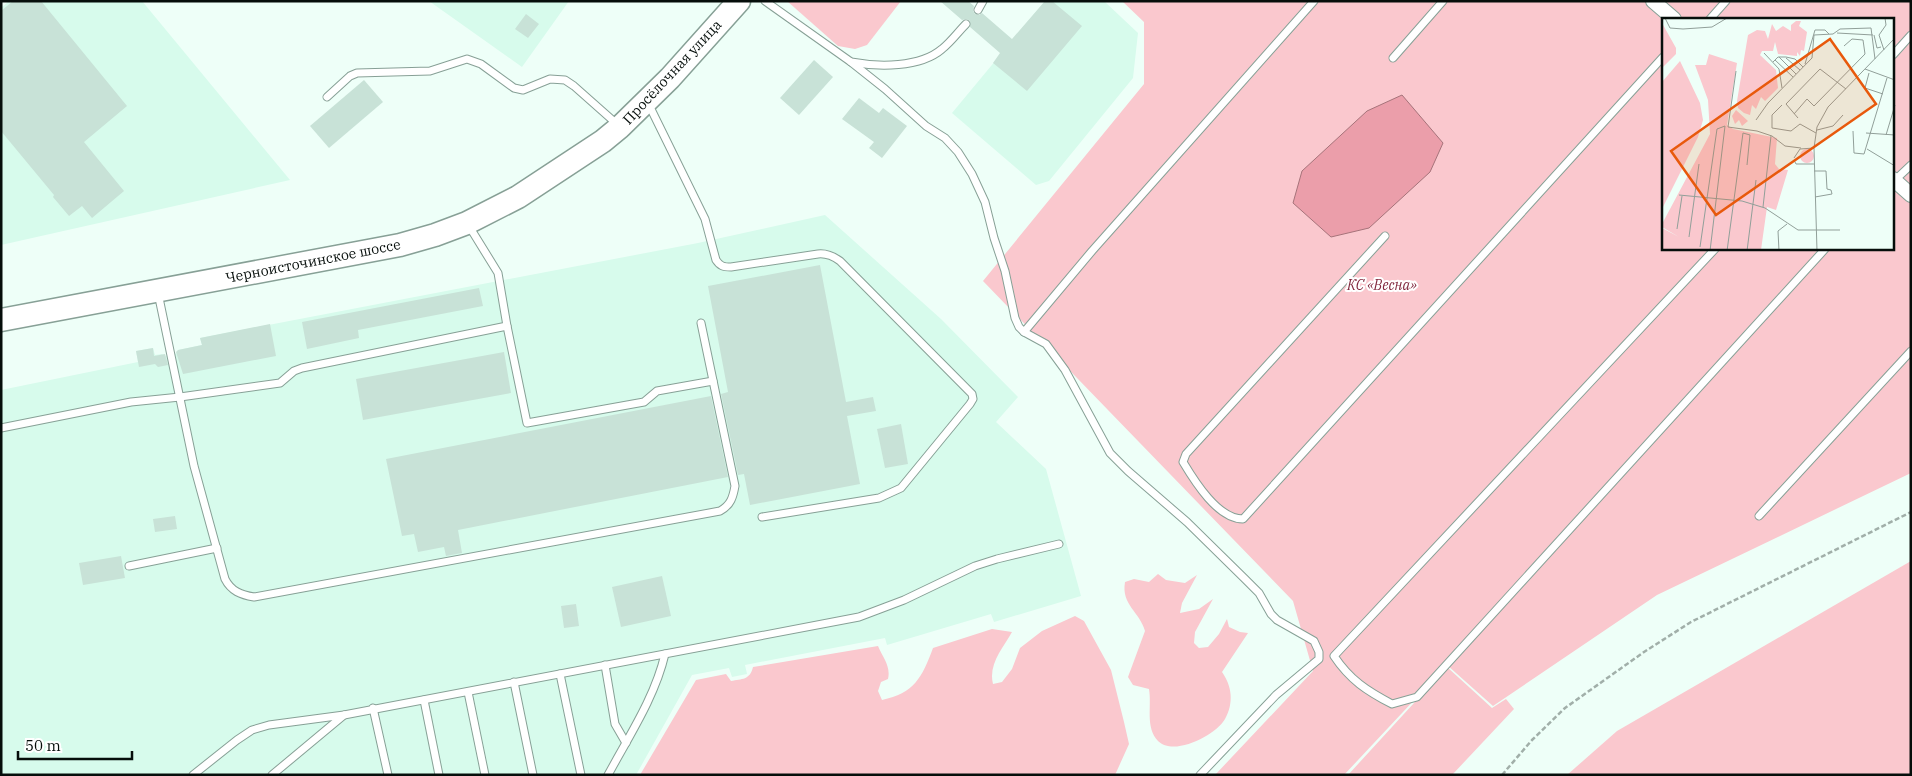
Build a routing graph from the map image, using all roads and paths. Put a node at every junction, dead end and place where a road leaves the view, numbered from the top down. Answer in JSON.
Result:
{"nodes":[{"id":1,"x":739,"y":1,"type":"edge"},
{"id":2,"x":765,"y":1,"type":"edge"},
{"id":3,"x":983,"y":1,"type":"edge"},
{"id":4,"x":1314,"y":1,"type":"edge"},
{"id":5,"x":1443,"y":1,"type":"edge"},
{"id":6,"x":1653,"y":1,"type":"edge"},
{"id":7,"x":1726,"y":1,"type":"edge"},
{"id":8,"x":978,"y":10,"type":"dead end"},
{"id":9,"x":1673,"y":18,"type":"edge"},
{"id":10,"x":1711,"y":18,"type":"edge"},
{"id":11,"x":966,"y":24,"type":"dead end"},
{"id":12,"x":1911,"y":35,"type":"edge"},
{"id":13,"x":1894,"y":54,"type":"edge"},
{"id":14,"x":1393,"y":58,"type":"dead end"},
{"id":15,"x":1662,"y":58,"type":"edge"},
{"id":16,"x":852,"y":62,"type":"junction"},
{"id":17,"x":327,"y":96,"type":"dead end"},
{"id":18,"x":647,"y":101,"type":"junction"},
{"id":19,"x":612,"y":134,"type":"junction"},
{"id":20,"x":1911,"y":165,"type":"edge"},
{"id":21,"x":1894,"y":181,"type":"edge"},
{"id":22,"x":1911,"y":196,"type":"edge"},
{"id":23,"x":467,"y":223,"type":"junction"},
{"id":24,"x":1385,"y":236,"type":"dead end"},
{"id":25,"x":1714,"y":250,"type":"edge"},
{"id":26,"x":1824,"y":250,"type":"edge"},
{"id":27,"x":158,"y":290,"type":"junction"},
{"id":28,"x":1,"y":320,"type":"edge"},
{"id":29,"x":701,"y":323,"type":"dead end"},
{"id":30,"x":507,"y":326,"type":"junction"},
{"id":31,"x":1024,"y":332,"type":"junction"},
{"id":32,"x":1911,"y":351,"type":"edge"},
{"id":33,"x":713,"y":381,"type":"junction"},
{"id":34,"x":180,"y":397,"type":"junction"},
{"id":35,"x":1,"y":428,"type":"edge"},
{"id":36,"x":1911,"y":512,"type":"edge"},
{"id":37,"x":1759,"y":516,"type":"dead end"},
{"id":38,"x":762,"y":517,"type":"dead end"},
{"id":39,"x":1059,"y":544,"type":"dead end"},
{"id":40,"x":216,"y":548,"type":"junction"},
{"id":41,"x":129,"y":566,"type":"dead end"},
{"id":42,"x":665,"y":654,"type":"junction"},
{"id":43,"x":606,"y":665,"type":"junction"},
{"id":44,"x":560,"y":674,"type":"junction"},
{"id":45,"x":514,"y":682,"type":"junction"},
{"id":46,"x":468,"y":692,"type":"junction"},
{"id":47,"x":424,"y":700,"type":"junction"},
{"id":48,"x":373,"y":708,"type":"junction"},
{"id":49,"x":344,"y":715,"type":"junction"},
{"id":50,"x":626,"y":743,"type":"junction"},
{"id":51,"x":193,"y":775,"type":"edge"},
{"id":52,"x":272,"y":775,"type":"edge"},
{"id":53,"x":388,"y":775,"type":"edge"},
{"id":54,"x":439,"y":775,"type":"edge"},
{"id":55,"x":485,"y":775,"type":"edge"},
{"id":56,"x":533,"y":775,"type":"edge"},
{"id":57,"x":581,"y":775,"type":"edge"},
{"id":58,"x":608,"y":775,"type":"edge"},
{"id":59,"x":1200,"y":775,"type":"edge"},
{"id":60,"x":1502,"y":775,"type":"edge"}],
"edges":[{"from":1,"to":18,"type":"main road","name":"Просёлочная улица"},
{"from":2,"to":16,"type":"lane"},
{"from":3,"to":8,"type":"lane"},
{"from":4,"to":31,"type":"lane"},
{"from":5,"to":14,"type":"lane"},
{"from":6,"to":9,"type":"street"},
{"from":7,"to":10,"type":"lane"},
{"from":11,"to":16,"type":"lane"},
{"from":12,"to":13,"type":"lane"},
{"from":15,"to":24,"type":"lane"},
{"from":16,"to":31,"type":"lane"},
{"from":17,"to":19,"type":"lane"},
{"from":18,"to":19,"type":"main road","name":"Просёлочная улица"},
{"from":18,"to":38,"type":"lane"},
{"from":19,"to":23,"type":"main road","name":"Черноисточинское шоссе"},
{"from":20,"to":21,"type":"lane"},
{"from":21,"to":22,"type":"street"},
{"from":23,"to":27,"type":"main road","name":"Черноисточинское шоссе"},
{"from":23,"to":30,"type":"lane"},
{"from":25,"to":26,"type":"lane"},
{"from":27,"to":28,"type":"main road","name":"Черноисточинское шоссе"},
{"from":27,"to":34,"type":"lane"},
{"from":29,"to":33,"type":"lane"},
{"from":30,"to":33,"type":"lane"},
{"from":30,"to":34,"type":"lane"},
{"from":31,"to":59,"type":"lane"},
{"from":32,"to":37,"type":"lane"},
{"from":33,"to":40,"type":"lane"},
{"from":34,"to":35,"type":"lane"},
{"from":34,"to":40,"type":"lane"},
{"from":36,"to":60,"type":"path"},
{"from":39,"to":42,"type":"lane"},
{"from":40,"to":41,"type":"lane"},
{"from":42,"to":43,"type":"lane"},
{"from":42,"to":50,"type":"lane"},
{"from":43,"to":44,"type":"lane"},
{"from":43,"to":50,"type":"lane"},
{"from":44,"to":45,"type":"lane"},
{"from":44,"to":57,"type":"lane"},
{"from":45,"to":46,"type":"lane"},
{"from":45,"to":56,"type":"lane"},
{"from":46,"to":47,"type":"lane"},
{"from":46,"to":55,"type":"lane"},
{"from":47,"to":48,"type":"lane"},
{"from":47,"to":54,"type":"lane"},
{"from":48,"to":49,"type":"lane"},
{"from":48,"to":53,"type":"lane"},
{"from":49,"to":51,"type":"lane"},
{"from":49,"to":52,"type":"lane"},
{"from":50,"to":58,"type":"lane"}]}
